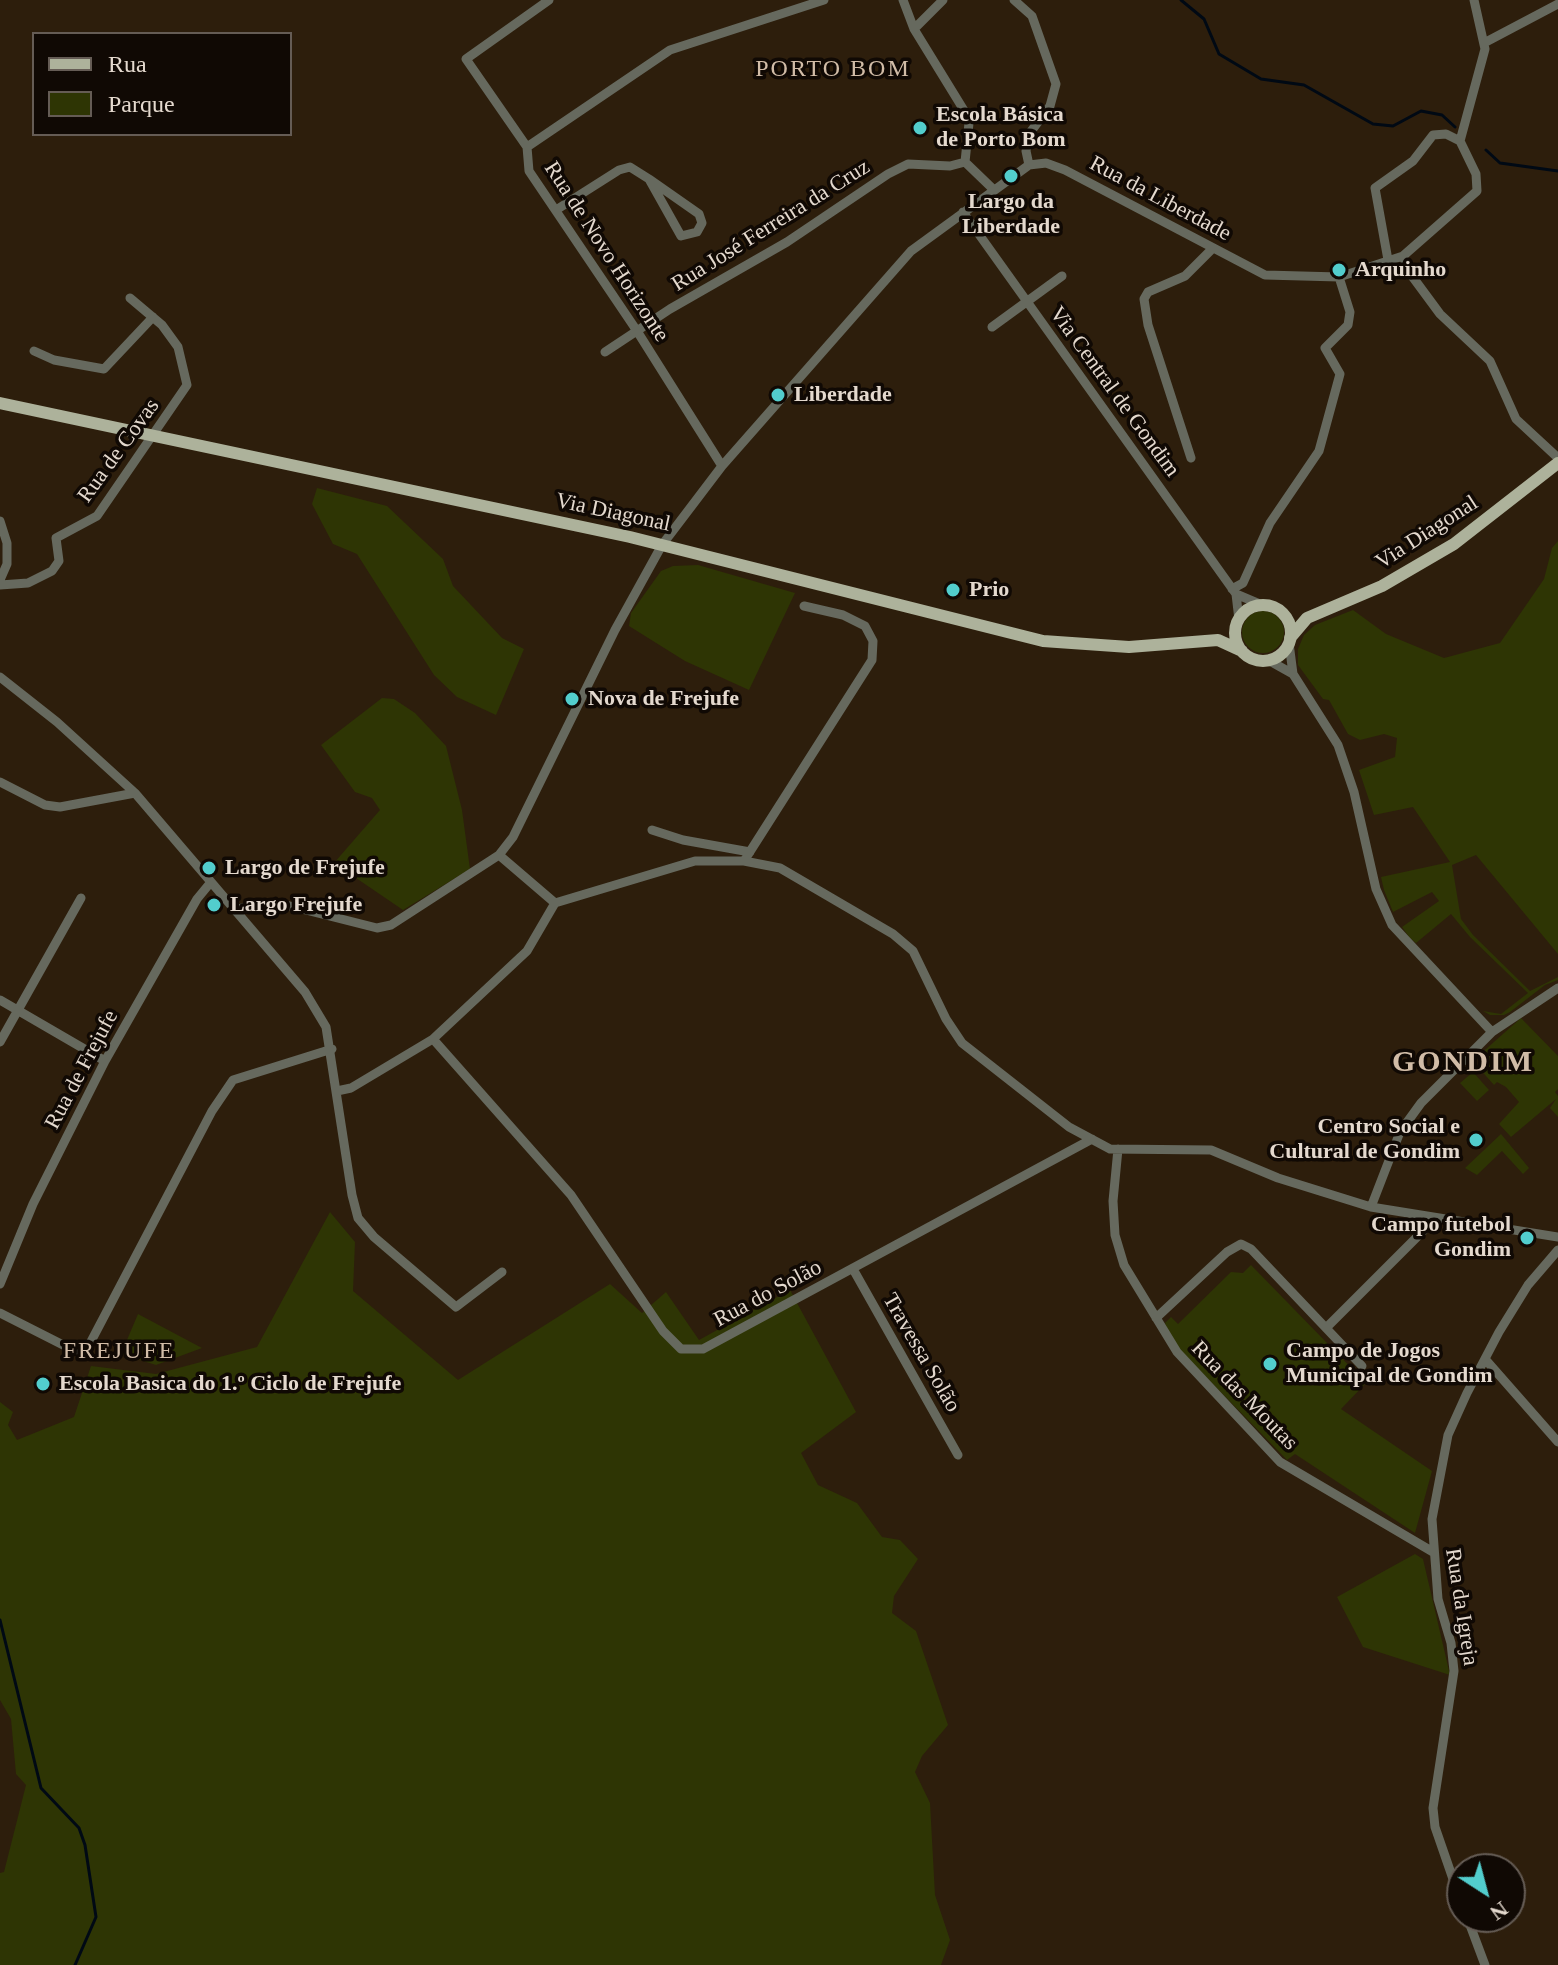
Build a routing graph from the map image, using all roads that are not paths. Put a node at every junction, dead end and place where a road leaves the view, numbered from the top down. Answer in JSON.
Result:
{"nodes":[{"id":1,"x":549,"y":0,"type":"edge"},
{"id":2,"x":824,"y":0,"type":"edge"},
{"id":3,"x":903,"y":0,"type":"edge"},
{"id":4,"x":943,"y":0,"type":"edge"},
{"id":5,"x":1014,"y":0,"type":"edge"},
{"id":6,"x":1474,"y":0,"type":"edge"},
{"id":7,"x":806,"y":3,"type":"edge"},
{"id":8,"x":1558,"y":4,"type":"edge"},
{"id":9,"x":1479,"y":24,"type":"junction"},
{"id":10,"x":914,"y":29,"type":"junction"},
{"id":11,"x":1500,"y":33,"type":"junction"},
{"id":12,"x":1484,"y":43,"type":"junction"},
{"id":13,"x":1460,"y":141,"type":"junction"},
{"id":14,"x":527,"y":147,"type":"junction"},
{"id":15,"x":965,"y":162,"type":"junction"},
{"id":16,"x":1029,"y":165,"type":"junction"},
{"id":17,"x":649,"y":179,"type":"junction"},
{"id":18,"x":993,"y":189,"type":"junction"},
{"id":19,"x":556,"y":210,"type":"junction"},
{"id":20,"x":963,"y":212,"type":"junction"},
{"id":21,"x":1212,"y":249,"type":"junction"},
{"id":22,"x":1403,"y":256,"type":"junction"},
{"id":23,"x":1388,"y":260,"type":"junction"},
{"id":24,"x":1062,"y":276,"type":"dead end"},
{"id":25,"x":1339,"y":277,"type":"junction"},
{"id":26,"x":130,"y":298,"type":"dead end"},
{"id":27,"x":1027,"y":302,"type":"junction"},
{"id":28,"x":153,"y":317,"type":"junction"},
{"id":29,"x":992,"y":327,"type":"dead end"},
{"id":30,"x":637,"y":331,"type":"junction"},
{"id":31,"x":34,"y":351,"type":"dead end"},
{"id":32,"x":605,"y":352,"type":"dead end"},
{"id":33,"x":0,"y":403,"type":"edge"},
{"id":34,"x":151,"y":434,"type":"junction"},
{"id":35,"x":1191,"y":458,"type":"dead end"},
{"id":36,"x":1558,"y":460,"type":"edge"},
{"id":37,"x":722,"y":466,"type":"junction"},
{"id":38,"x":0,"y":521,"type":"edge"},
{"id":39,"x":662,"y":545,"type":"junction"},
{"id":40,"x":0,"y":580,"type":"edge"},
{"id":41,"x":1234,"y":592,"type":"junction"},
{"id":42,"x":1262,"y":605,"type":"junction"},
{"id":43,"x":804,"y":606,"type":"dead end"},
{"id":44,"x":1282,"y":613,"type":"junction"},
{"id":45,"x":1307,"y":618,"type":"junction"},
{"id":46,"x":1238,"y":622,"type":"junction"},
{"id":47,"x":1218,"y":640,"type":"junction"},
{"id":48,"x":1290,"y":640,"type":"junction"},
{"id":49,"x":1242,"y":651,"type":"junction"},
{"id":50,"x":1268,"y":660,"type":"junction"},
{"id":51,"x":1293,"y":674,"type":"junction"},
{"id":52,"x":0,"y":677,"type":"edge"},
{"id":53,"x":0,"y":782,"type":"edge"},
{"id":54,"x":135,"y":793,"type":"junction"},
{"id":55,"x":652,"y":830,"type":"dead end"},
{"id":56,"x":750,"y":852,"type":"junction"},
{"id":57,"x":499,"y":855,"type":"junction"},
{"id":58,"x":744,"y":861,"type":"junction"},
{"id":59,"x":211,"y":882,"type":"junction"},
{"id":60,"x":81,"y":898,"type":"dead end"},
{"id":61,"x":555,"y":903,"type":"junction"},
{"id":62,"x":234,"y":910,"type":"junction"},
{"id":63,"x":1558,"y":988,"type":"edge"},
{"id":64,"x":0,"y":1000,"type":"edge"},
{"id":65,"x":18,"y":1010,"type":"junction"},
{"id":66,"x":1492,"y":1032,"type":"junction"},
{"id":67,"x":433,"y":1039,"type":"junction"},
{"id":68,"x":0,"y":1042,"type":"edge"},
{"id":69,"x":332,"y":1049,"type":"junction"},
{"id":70,"x":105,"y":1061,"type":"junction"},
{"id":71,"x":337,"y":1091,"type":"junction"},
{"id":72,"x":1092,"y":1139,"type":"junction"},
{"id":73,"x":1118,"y":1149,"type":"junction"},
{"id":74,"x":1371,"y":1207,"type":"junction"},
{"id":75,"x":1434,"y":1220,"type":"junction"},
{"id":76,"x":1558,"y":1237,"type":"edge"},
{"id":77,"x":1558,"y":1250,"type":"edge"},
{"id":78,"x":853,"y":1269,"type":"junction"},
{"id":79,"x":502,"y":1272,"type":"dead end"},
{"id":80,"x":0,"y":1284,"type":"edge"},
{"id":81,"x":0,"y":1313,"type":"edge"},
{"id":82,"x":1156,"y":1318,"type":"junction"},
{"id":83,"x":1326,"y":1328,"type":"junction"},
{"id":84,"x":1485,"y":1359,"type":"junction"},
{"id":85,"x":1362,"y":1366,"type":"dead end"},
{"id":86,"x":1558,"y":1442,"type":"edge"},
{"id":87,"x":958,"y":1455,"type":"dead end"},
{"id":88,"x":1433,"y":1552,"type":"junction"},
{"id":89,"x":1446,"y":1859,"type":"edge"},
{"id":90,"x":1473,"y":1933,"type":"edge"},
{"id":91,"x":1485,"y":1965,"type":"edge"}],
"edges":[{"from":1,"to":14,"type":"street","name":"Rua de Novo Horizonte"},
{"from":2,"to":7,"type":"street"},
{"from":3,"to":10,"type":"street"},
{"from":4,"to":10,"type":"street"},
{"from":5,"to":16,"type":"street"},
{"from":6,"to":9,"type":"street"},
{"from":7,"to":14,"type":"street"},
{"from":8,"to":11,"type":"street"},
{"from":9,"to":11,"type":"street"},
{"from":9,"to":12,"type":"street"},
{"from":10,"to":15,"type":"street"},
{"from":11,"to":12,"type":"street"},
{"from":12,"to":13,"type":"street"},
{"from":13,"to":22,"type":"street","name":"Rua da Liberdade"},
{"from":13,"to":23,"type":"street"},
{"from":14,"to":19,"type":"street","name":"Rua de Novo Horizonte"},
{"from":15,"to":18,"type":"street"},
{"from":15,"to":30,"type":"street","name":"Rua José Ferreira da Cruz"},
{"from":16,"to":18,"type":"street"},
{"from":16,"to":21,"type":"street","name":"Rua da Liberdade"},
{"from":17,"to":17,"type":"street"},
{"from":17,"to":19,"type":"street"},
{"from":18,"to":20,"type":"street"},
{"from":19,"to":30,"type":"street","name":"Rua de Novo Horizonte"},
{"from":20,"to":27,"type":"street","name":"Via Central de Gondim"},
{"from":20,"to":37,"type":"street"},
{"from":21,"to":25,"type":"street","name":"Rua da Liberdade"},
{"from":21,"to":35,"type":"street"},
{"from":22,"to":23,"type":"street","name":"Rua da Liberdade"},
{"from":22,"to":36,"type":"street"},
{"from":23,"to":25,"type":"street","name":"Rua da Liberdade"},
{"from":24,"to":27,"type":"street"},
{"from":25,"to":41,"type":"street"},
{"from":26,"to":28,"type":"street","name":"Rua de Covas"},
{"from":27,"to":29,"type":"street"},
{"from":27,"to":41,"type":"street","name":"Via Central de Gondim"},
{"from":28,"to":31,"type":"street"},
{"from":28,"to":34,"type":"street","name":"Rua de Covas"},
{"from":30,"to":32,"type":"street","name":"Rua José Ferreira da Cruz"},
{"from":30,"to":37,"type":"street","name":"Rua de Novo Horizonte"},
{"from":33,"to":34,"type":"main road","name":"Via Diagonal"},
{"from":34,"to":39,"type":"main road","name":"Via Diagonal"},
{"from":34,"to":40,"type":"street","name":"Rua de Covas"},
{"from":36,"to":45,"type":"main road","name":"Via Diagonal"},
{"from":37,"to":39,"type":"street"},
{"from":38,"to":40,"type":"street"},
{"from":39,"to":47,"type":"main road","name":"Via Diagonal"},
{"from":39,"to":57,"type":"street"},
{"from":41,"to":42,"type":"street"},
{"from":41,"to":46,"type":"street","name":"Via Central de Gondim"},
{"from":42,"to":44,"type":"main road"},
{"from":42,"to":46,"type":"main road"},
{"from":43,"to":56,"type":"street"},
{"from":44,"to":45,"type":"main road"},
{"from":44,"to":48,"type":"main road"},
{"from":45,"to":48,"type":"main road","name":"Via Diagonal"},
{"from":46,"to":47,"type":"main road"},
{"from":46,"to":49,"type":"main road"},
{"from":47,"to":49,"type":"main road","name":"Via Diagonal"},
{"from":48,"to":50,"type":"main road","name":"Via Diagonal"},
{"from":48,"to":51,"type":"street"},
{"from":49,"to":50,"type":"main road","name":"Via Diagonal"},
{"from":50,"to":51,"type":"street"},
{"from":51,"to":66,"type":"street"},
{"from":52,"to":54,"type":"street"},
{"from":53,"to":54,"type":"street"},
{"from":54,"to":59,"type":"street"},
{"from":55,"to":56,"type":"street"},
{"from":56,"to":58,"type":"street"},
{"from":57,"to":61,"type":"street"},
{"from":57,"to":62,"type":"street"},
{"from":58,"to":61,"type":"street"},
{"from":58,"to":72,"type":"street"},
{"from":59,"to":62,"type":"street"},
{"from":59,"to":70,"type":"street","name":"Rua de Frejufe"},
{"from":60,"to":65,"type":"street"},
{"from":61,"to":67,"type":"street"},
{"from":62,"to":69,"type":"street"},
{"from":63,"to":66,"type":"street"},
{"from":64,"to":65,"type":"street"},
{"from":65,"to":68,"type":"street"},
{"from":65,"to":70,"type":"street"},
{"from":66,"to":74,"type":"street"},
{"from":67,"to":71,"type":"street"},
{"from":67,"to":78,"type":"street","name":"Rua do Solão"},
{"from":69,"to":71,"type":"street"},
{"from":69,"to":81,"type":"street"},
{"from":70,"to":80,"type":"street","name":"Rua de Frejufe"},
{"from":71,"to":79,"type":"street"},
{"from":72,"to":73,"type":"street"},
{"from":72,"to":78,"type":"street","name":"Rua do Solão"},
{"from":73,"to":74,"type":"street"},
{"from":73,"to":82,"type":"street","name":"Rua das Moutas"},
{"from":74,"to":75,"type":"street"},
{"from":75,"to":76,"type":"street"},
{"from":75,"to":83,"type":"street"},
{"from":77,"to":84,"type":"street","name":"Rua da Igreja"},
{"from":78,"to":87,"type":"street","name":"Travessa Solão"},
{"from":82,"to":83,"type":"street"},
{"from":82,"to":88,"type":"street","name":"Rua das Moutas"},
{"from":83,"to":85,"type":"street"},
{"from":84,"to":86,"type":"street"},
{"from":84,"to":88,"type":"street","name":"Rua da Igreja"},
{"from":88,"to":89,"type":"street","name":"Rua da Igreja"},
{"from":90,"to":91,"type":"street"}]}
